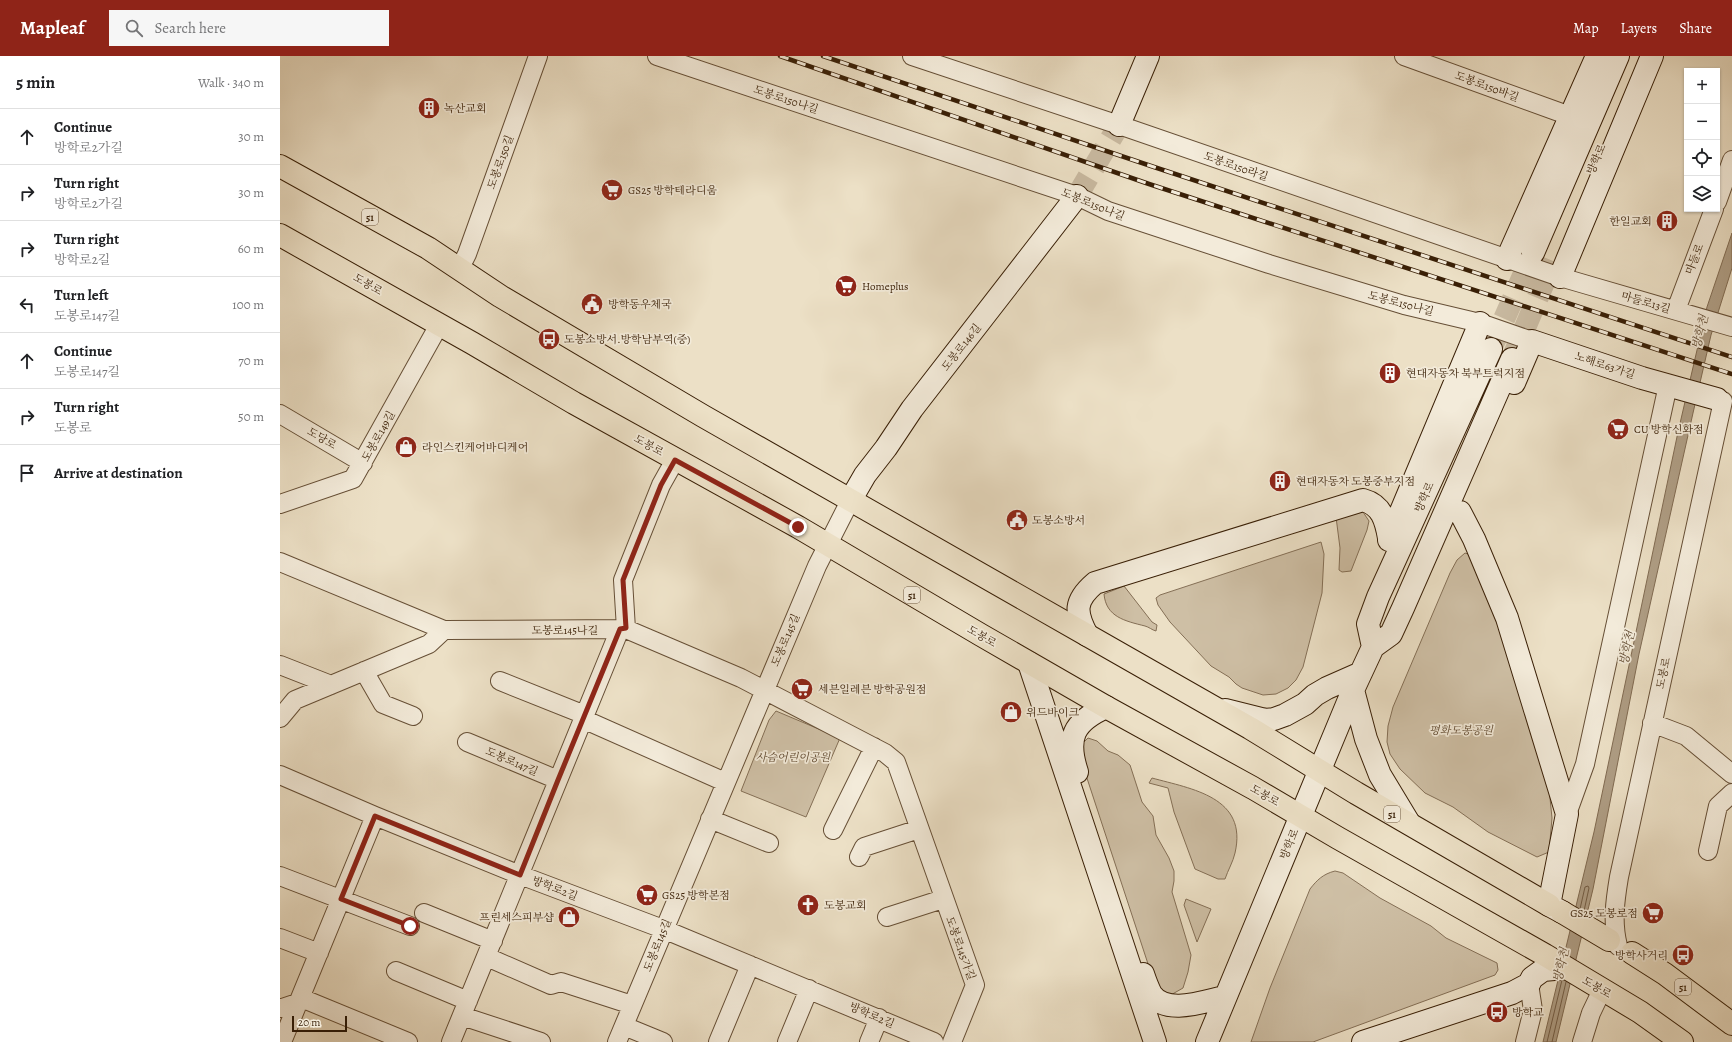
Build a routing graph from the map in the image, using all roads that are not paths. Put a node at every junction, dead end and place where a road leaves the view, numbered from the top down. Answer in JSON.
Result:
{"nodes":[{"id":1,"x":538,"y":56,"type":"edge"},
{"id":2,"x":657,"y":56,"type":"edge"},
{"id":3,"x":912,"y":56,"type":"edge"},
{"id":4,"x":1148,"y":56,"type":"edge"},
{"id":5,"x":1404,"y":56,"type":"edge"},
{"id":6,"x":1597,"y":56,"type":"edge"},
{"id":7,"x":1618,"y":56,"type":"edge"},
{"id":8,"x":1638,"y":56,"type":"edge"},
{"id":9,"x":1652,"y":56,"type":"edge"},
{"id":10,"x":1570,"y":116,"type":"junction"},
{"id":11,"x":1119,"y":125,"type":"junction"},
{"id":12,"x":1732,"y":160,"type":"edge"},
{"id":13,"x":280,"y":166,"type":"edge"},
{"id":14,"x":1720,"y":194,"type":"edge"},
{"id":15,"x":1077,"y":196,"type":"junction"},
{"id":16,"x":1713,"y":212,"type":"edge"},
{"id":17,"x":280,"y":235,"type":"edge"},
{"id":18,"x":1507,"y":259,"type":"junction"},
{"id":19,"x":1549,"y":264,"type":"junction"},
{"id":20,"x":460,"y":268,"type":"junction"},
{"id":21,"x":1676,"y":310,"type":"junction"},
{"id":22,"x":1480,"y":323,"type":"junction"},
{"id":23,"x":439,"y":325,"type":"junction"},
{"id":24,"x":1732,"y":327,"type":"edge"},
{"id":25,"x":1532,"y":341,"type":"junction"},
{"id":26,"x":1491,"y":349,"type":"tunnel mouth"},
{"id":27,"x":1512,"y":359,"type":"tunnel mouth"},
{"id":28,"x":1673,"y":387,"type":"junction"},
{"id":29,"x":1724,"y":402,"type":"edge"},
{"id":30,"x":280,"y":414,"type":"edge"},
{"id":31,"x":675,"y":460,"type":"junction"},
{"id":32,"x":363,"y":462,"type":"junction"},
{"id":33,"x":282,"y":501,"type":"edge"},
{"id":34,"x":850,"y":501,"type":"junction"},
{"id":35,"x":1460,"y":512,"type":"junction"},
{"id":36,"x":1389,"y":538,"type":"junction"},
{"id":37,"x":828,"y":545,"type":"junction"},
{"id":38,"x":280,"y":562,"type":"edge"},
{"id":39,"x":1378,"y":597,"type":"junction"},
{"id":40,"x":1403,"y":608,"type":"junction"},
{"id":41,"x":623,"y":629,"type":"junction"},
{"id":42,"x":444,"y":630,"type":"junction"},
{"id":43,"x":1087,"y":635,"type":"junction"},
{"id":44,"x":1373,"y":647,"type":"junction"},
{"id":45,"x":1029,"y":663,"type":"junction"},
{"id":46,"x":280,"y":665,"type":"edge"},
{"id":47,"x":364,"y":671,"type":"junction"},
{"id":48,"x":500,"y":682,"type":"dead end"},
{"id":49,"x":1357,"y":682,"type":"junction"},
{"id":50,"x":331,"y":685,"type":"junction"},
{"id":51,"x":764,"y":691,"type":"junction"},
{"id":52,"x":1208,"y":704,"type":"junction"},
{"id":53,"x":1106,"y":707,"type":"junction"},
{"id":54,"x":413,"y":716,"type":"dead end"},
{"id":55,"x":584,"y":717,"type":"junction"},
{"id":56,"x":280,"y":718,"type":"edge"},
{"id":57,"x":1652,"y":724,"type":"junction"},
{"id":58,"x":467,"y":742,"type":"dead end"},
{"id":59,"x":874,"y":747,"type":"junction"},
{"id":60,"x":1319,"y":770,"type":"junction"},
{"id":61,"x":1732,"y":774,"type":"edge"},
{"id":62,"x":280,"y":775,"type":"edge"},
{"id":63,"x":558,"y":780,"type":"junction"},
{"id":64,"x":725,"y":782,"type":"junction"},
{"id":65,"x":1732,"y":793,"type":"edge"},
{"id":66,"x":1567,"y":814,"type":"junction"},
{"id":67,"x":375,"y":816,"type":"junction"},
{"id":68,"x":1301,"y":816,"type":"junction"},
{"id":69,"x":710,"y":819,"type":"junction"},
{"id":70,"x":1409,"y":823,"type":"junction"},
{"id":71,"x":919,"y":829,"type":"junction"},
{"id":72,"x":833,"y":830,"type":"dead end"},
{"id":73,"x":769,"y":843,"type":"dead end"},
{"id":74,"x":1708,"y":851,"type":"dead end"},
{"id":75,"x":859,"y":857,"type":"dead end"},
{"id":76,"x":520,"y":875,"type":"junction"},
{"id":77,"x":280,"y":876,"type":"edge"},
{"id":78,"x":341,"y":899,"type":"junction"},
{"id":79,"x":943,"y":899,"type":"junction"},
{"id":80,"x":1556,"y":908,"type":"junction"},
{"id":81,"x":424,"y":913,"type":"dead end"},
{"id":82,"x":887,"y":917,"type":"dead end"},
{"id":83,"x":410,"y":926,"type":"dead end"},
{"id":84,"x":664,"y":929,"type":"junction"},
{"id":85,"x":280,"y":938,"type":"edge"},
{"id":86,"x":1620,"y":946,"type":"junction"},
{"id":87,"x":490,"y":949,"type":"junction"},
{"id":88,"x":319,"y":953,"type":"junction"},
{"id":89,"x":750,"y":964,"type":"junction"},
{"id":90,"x":1566,"y":968,"type":"junction"},
{"id":91,"x":396,"y":971,"type":"dead end"},
{"id":92,"x":1529,"y":984,"type":"junction"},
{"id":93,"x":1598,"y":988,"type":"junction"},
{"id":94,"x":809,"y":989,"type":"junction"},
{"id":95,"x":1225,"y":997,"type":"junction"},
{"id":96,"x":298,"y":1003,"type":"junction"},
{"id":97,"x":632,"y":1006,"type":"junction"},
{"id":98,"x":280,"y":1008,"type":"edge"},
{"id":99,"x":465,"y":1008,"type":"junction"},
{"id":100,"x":879,"y":1018,"type":"junction"},
{"id":101,"x":1732,"y":1024,"type":"edge"},
{"id":102,"x":620,"y":1034,"type":"edge"},
{"id":103,"x":282,"y":1042,"type":"edge"},
{"id":104,"x":408,"y":1042,"type":"edge"},
{"id":105,"x":451,"y":1042,"type":"edge"},
{"id":106,"x":541,"y":1042,"type":"edge"},
{"id":107,"x":663,"y":1042,"type":"edge"},
{"id":108,"x":718,"y":1042,"type":"edge"},
{"id":109,"x":787,"y":1042,"type":"edge"},
{"id":110,"x":869,"y":1042,"type":"edge"},
{"id":111,"x":934,"y":1042,"type":"edge"},
{"id":112,"x":952,"y":1042,"type":"edge"},
{"id":113,"x":1155,"y":1042,"type":"edge"},
{"id":114,"x":1207,"y":1042,"type":"edge"},
{"id":115,"x":1363,"y":1042,"type":"edge"},
{"id":116,"x":1525,"y":1042,"type":"edge"},
{"id":117,"x":1582,"y":1042,"type":"edge"},
{"id":118,"x":1682,"y":1042,"type":"edge"}],
"edges":[{"from":1,"to":20,"type":"street","name":"도봉로150길"},
{"from":2,"to":15,"type":"street","name":"도봉로150나길"},
{"from":3,"to":11,"type":"street","name":"도봉로150라길"},
{"from":4,"to":11,"type":"main road"},
{"from":5,"to":10,"type":"street","name":"도봉로150바길"},
{"from":6,"to":10,"type":"main road"},
{"from":7,"to":19,"type":"main road","name":"방학로"},
{"from":8,"to":19,"type":"main road","name":"방학로"},
{"from":9,"to":19,"type":"main road"},
{"from":10,"to":18,"type":"main road"},
{"from":11,"to":18,"type":"street","name":"도봉로150라길"},
{"from":12,"to":14,"type":"street"},
{"from":13,"to":20,"type":"main road","number":"51"},
{"from":15,"to":22,"type":"street","name":"도봉로150나길"},
{"from":15,"to":34,"type":"main road","name":"도봉로146길"},
{"from":16,"to":21,"type":"street","name":"마들로"},
{"from":17,"to":23,"type":"main road","name":"도봉로","number":"51"},
{"from":18,"to":19,"type":"street","name":"도봉로150라길"},
{"from":19,"to":21,"type":"street","name":"마들로13길"},
{"from":20,"to":34,"type":"main road","number":"51"},
{"from":21,"to":24,"type":"street","name":"마들로13길"},
{"from":22,"to":25,"type":"street","name":"도봉로150나길"},
{"from":22,"to":36,"type":"main road"},
{"from":23,"to":31,"type":"main road","name":"도봉로","number":"51"},
{"from":23,"to":32,"type":"street","name":"도봉로149길"},
{"from":25,"to":28,"type":"main road","name":"노해로63가길"},
{"from":25,"to":35,"type":"main road"},
{"from":26,"to":39,"type":"main road","name":"방학로"},
{"from":27,"to":40,"type":"main road","name":"방학로"},
{"from":28,"to":29,"type":"main road","name":"노해로63가길"},
{"from":28,"to":66,"type":"street"},
{"from":29,"to":57,"type":"street","name":"도봉로"},
{"from":30,"to":32,"type":"street","name":"도당로"},
{"from":31,"to":37,"type":"main road","name":"도봉로","number":"51"},
{"from":31,"to":41,"type":"street"},
{"from":32,"to":33,"type":"street","name":"도봉로149길"},
{"from":34,"to":37,"type":"street","name":"도봉로145길"},
{"from":34,"to":43,"type":"main road","number":"51"},
{"from":35,"to":40,"type":"main road"},
{"from":35,"to":66,"type":"main road"},
{"from":36,"to":39,"type":"main road"},
{"from":36,"to":43,"type":"main road"},
{"from":37,"to":45,"type":"main road","name":"도봉로","number":"51"},
{"from":37,"to":51,"type":"street","name":"도봉로145길"},
{"from":38,"to":42,"type":"street"},
{"from":39,"to":44,"type":"main road","name":"방학로"},
{"from":40,"to":44,"type":"main road","name":"방학로"},
{"from":41,"to":42,"type":"street","name":"도봉로145나길"},
{"from":41,"to":51,"type":"street","name":"도봉로145나길"},
{"from":41,"to":55,"type":"street"},
{"from":42,"to":47,"type":"street"},
{"from":43,"to":52,"type":"main road","number":"51"},
{"from":44,"to":49,"type":"main road","name":"방학로"},
{"from":45,"to":53,"type":"main road","name":"도봉로","number":"51"},
{"from":45,"to":113,"type":"main road"},
{"from":46,"to":50,"type":"street"},
{"from":47,"to":50,"type":"street"},
{"from":47,"to":54,"type":"street"},
{"from":48,"to":55,"type":"street"},
{"from":49,"to":52,"type":"main road"},
{"from":49,"to":60,"type":"main road","name":"방학로"},
{"from":49,"to":70,"type":"main road"},
{"from":50,"to":56,"type":"street"},
{"from":51,"to":59,"type":"street","name":"도봉로145가길"},
{"from":51,"to":64,"type":"street","name":"도봉로145길"},
{"from":52,"to":60,"type":"main road","number":"51"},
{"from":53,"to":68,"type":"main road","name":"도봉로","number":"51"},
{"from":53,"to":95,"type":"main road"},
{"from":55,"to":63,"type":"street"},
{"from":55,"to":64,"type":"street"},
{"from":57,"to":61,"type":"street"},
{"from":57,"to":86,"type":"street","name":"도봉로"},
{"from":58,"to":63,"type":"street","name":"도봉로147길"},
{"from":59,"to":71,"type":"street","name":"도봉로145가길"},
{"from":59,"to":72,"type":"street"},
{"from":60,"to":68,"type":"main road","name":"방학로"},
{"from":60,"to":70,"type":"main road","number":"51"},
{"from":62,"to":67,"type":"street","name":"방학로2길"},
{"from":63,"to":76,"type":"street"},
{"from":64,"to":69,"type":"street","name":"도봉로145길"},
{"from":65,"to":74,"type":"street"},
{"from":66,"to":80,"type":"main road"},
{"from":67,"to":76,"type":"street","name":"방학로2길"},
{"from":67,"to":78,"type":"street"},
{"from":68,"to":90,"type":"main road","name":"도봉로","number":"51"},
{"from":68,"to":95,"type":"main road","name":"방학로"},
{"from":69,"to":73,"type":"street"},
{"from":69,"to":84,"type":"street","name":"도봉로145길"},
{"from":70,"to":80,"type":"main road","number":"51"},
{"from":71,"to":75,"type":"street"},
{"from":71,"to":79,"type":"street","name":"도봉로145가길"},
{"from":76,"to":84,"type":"street","name":"방학로2길"},
{"from":76,"to":87,"type":"street"},
{"from":77,"to":78,"type":"street"},
{"from":78,"to":83,"type":"street"},
{"from":78,"to":88,"type":"street"},
{"from":79,"to":82,"type":"street"},
{"from":79,"to":112,"type":"street","name":"도봉로145가길"},
{"from":80,"to":86,"type":"main road","number":"51"},
{"from":81,"to":87,"type":"street"},
{"from":84,"to":89,"type":"street","name":"방학로2길"},
{"from":84,"to":97,"type":"street","name":"도봉로145길"},
{"from":85,"to":88,"type":"street"},
{"from":86,"to":101,"type":"main road","number":"51"},
{"from":87,"to":97,"type":"street"},
{"from":87,"to":99,"type":"street"},
{"from":88,"to":96,"type":"street"},
{"from":89,"to":94,"type":"street","name":"방학로2길"},
{"from":89,"to":108,"type":"street"},
{"from":90,"to":92,"type":"main road"},
{"from":90,"to":93,"type":"main road","name":"도봉로","number":"51"},
{"from":91,"to":99,"type":"street"},
{"from":92,"to":115,"type":"main road"},
{"from":92,"to":116,"type":"street"},
{"from":93,"to":117,"type":"street"},
{"from":93,"to":118,"type":"main road","name":"도봉로","number":"51"},
{"from":94,"to":100,"type":"street","name":"방학로2길"},
{"from":94,"to":109,"type":"street"},
{"from":95,"to":114,"type":"main road","name":"방학로"},
{"from":96,"to":98,"type":"street"},
{"from":96,"to":103,"type":"street"},
{"from":96,"to":104,"type":"street"},
{"from":97,"to":102,"type":"street","name":"도봉로145길"},
{"from":99,"to":105,"type":"street"},
{"from":99,"to":106,"type":"street"},
{"from":100,"to":110,"type":"street"},
{"from":100,"to":111,"type":"street","name":"방학로2길"},
{"from":102,"to":107,"type":"street","name":"도봉로145길"}]}
